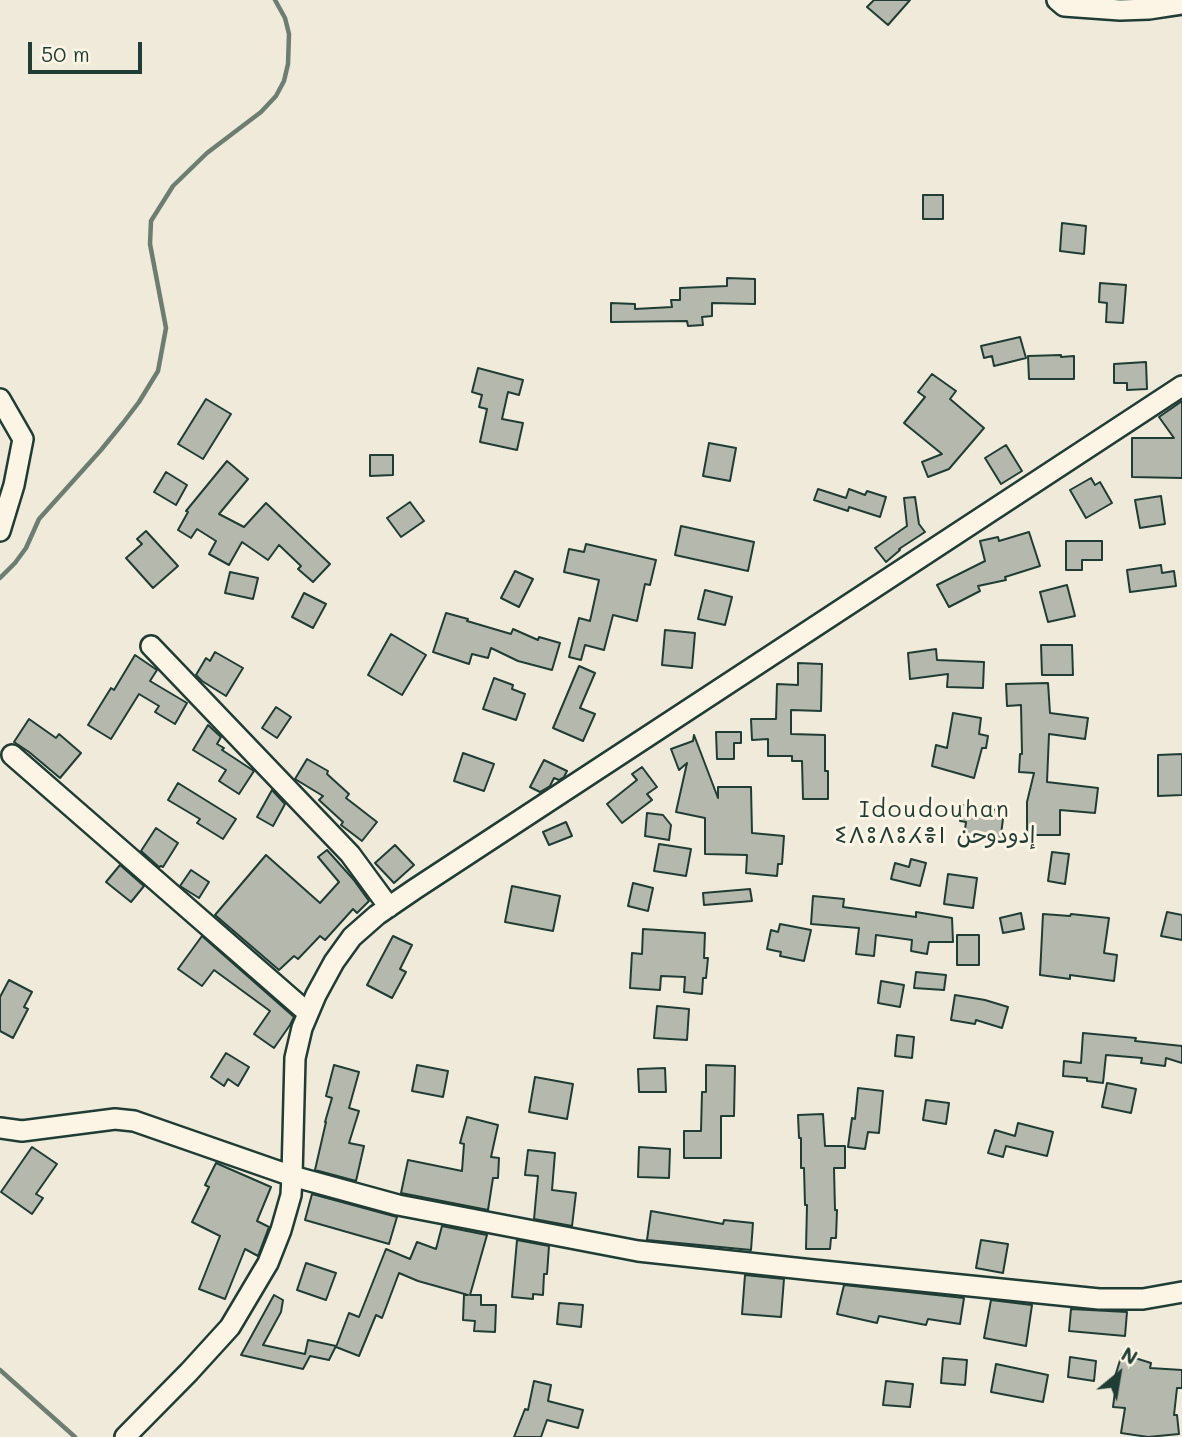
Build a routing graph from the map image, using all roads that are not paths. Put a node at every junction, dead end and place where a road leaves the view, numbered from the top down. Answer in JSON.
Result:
{"nodes":[{"id":1,"x":1057,"y":0,"type":"edge"},
{"id":2,"x":1182,"y":4,"type":"edge"},
{"id":3,"x":1182,"y":386,"type":"edge"},
{"id":4,"x":0,"y":399,"type":"edge"},
{"id":5,"x":0,"y":531,"type":"edge"},
{"id":6,"x":151,"y":646,"type":"dead end"},
{"id":7,"x":12,"y":755,"type":"dead end"},
{"id":8,"x":389,"y":907,"type":"junction"},
{"id":9,"x":308,"y":1013,"type":"junction"},
{"id":10,"x":0,"y":1128,"type":"edge"},
{"id":11,"x":292,"y":1176,"type":"junction"},
{"id":12,"x":1182,"y":1292,"type":"edge"},
{"id":13,"x":125,"y":1437,"type":"edge"}],
"edges":[{"from":1,"to":2,"type":"street"},
{"from":3,"to":8,"type":"street"},
{"from":4,"to":5,"type":"street"},
{"from":6,"to":8,"type":"street"},
{"from":7,"to":9,"type":"street"},
{"from":8,"to":9,"type":"street"},
{"from":9,"to":11,"type":"street"},
{"from":10,"to":11,"type":"street"},
{"from":11,"to":12,"type":"street"},
{"from":11,"to":13,"type":"street"}]}
